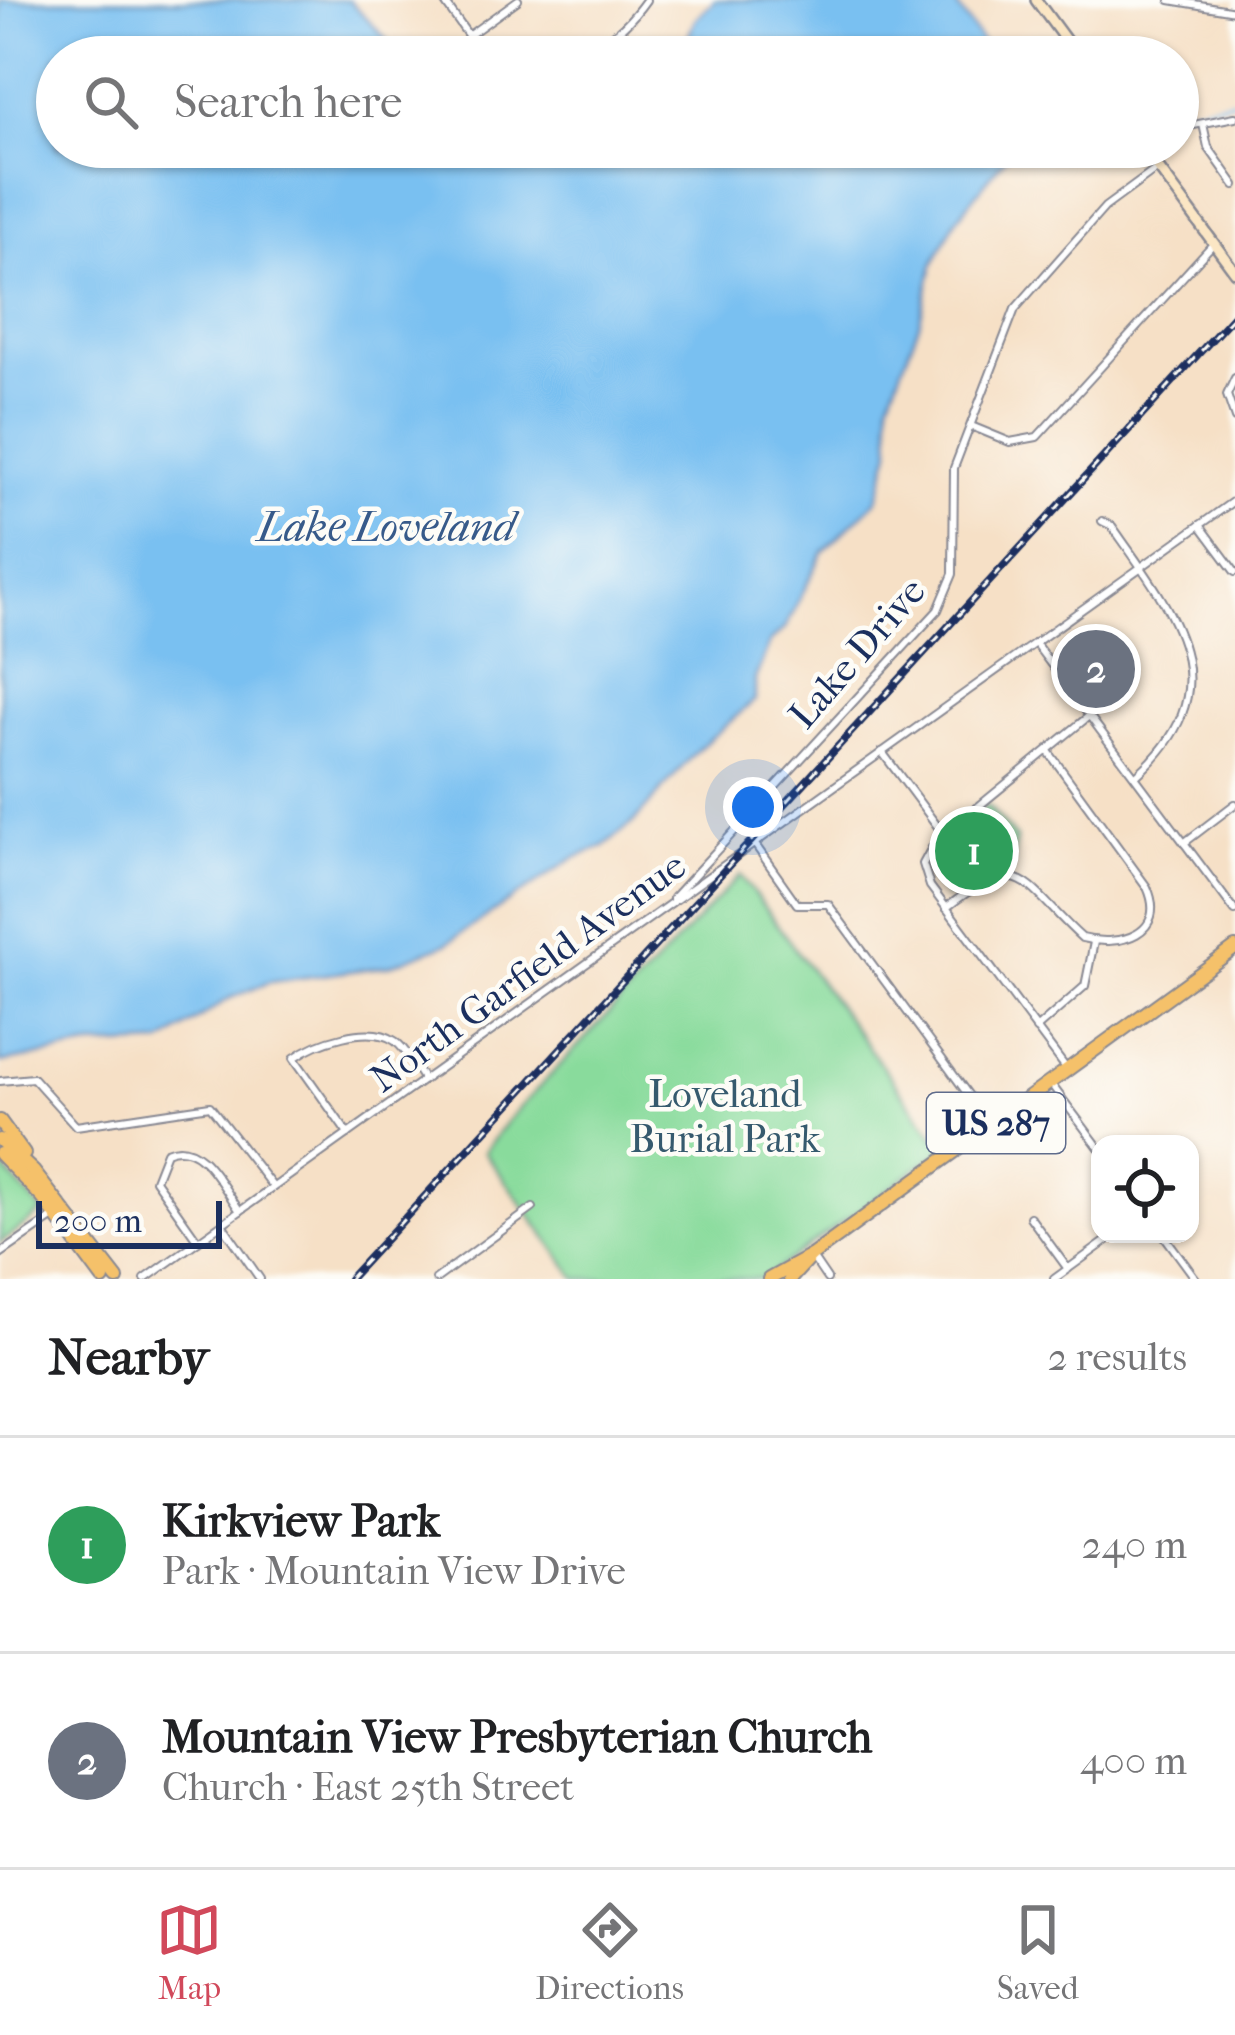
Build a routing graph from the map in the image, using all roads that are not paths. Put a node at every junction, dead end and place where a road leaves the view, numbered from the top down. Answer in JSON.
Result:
{"nodes":[{"id":1,"x":442,"y":0,"type":"edge"},
{"id":2,"x":518,"y":0,"type":"edge"},
{"id":3,"x":646,"y":0,"type":"edge"},
{"id":4,"x":1036,"y":0,"type":"edge"},
{"id":5,"x":1170,"y":0,"type":"edge"},
{"id":6,"x":1235,"y":11,"type":"edge"},
{"id":7,"x":468,"y":36,"type":"joint"},
{"id":8,"x":619,"y":36,"type":"edge"},
{"id":9,"x":1063,"y":36,"type":"edge"},
{"id":10,"x":1235,"y":117,"type":"edge"},
{"id":11,"x":1199,"y":124,"type":"edge"},
{"id":12,"x":1202,"y":124,"type":"junction"},
{"id":13,"x":1158,"y":168,"type":"joint"},
{"id":14,"x":1235,"y":185,"type":"edge"},
{"id":15,"x":1214,"y":244,"type":"junction"},
{"id":16,"x":1235,"y":272,"type":"edge"},
{"id":17,"x":1235,"y":378,"type":"edge"},
{"id":18,"x":1235,"y":418,"type":"edge"},
{"id":19,"x":970,"y":426,"type":"junction"},
{"id":20,"x":1235,"y":500,"type":"edge"},
{"id":21,"x":1102,"y":521,"type":"dead end"},
{"id":22,"x":1200,"y":525,"type":"junction"},
{"id":23,"x":1141,"y":567,"type":"junction"},
{"id":24,"x":1235,"y":572,"type":"edge"},
{"id":25,"x":1194,"y":639,"type":"dead end"},
{"id":26,"x":1035,"y":643,"type":"junction"},
{"id":27,"x":1201,"y":673,"type":"dead end"},
{"id":28,"x":1089,"y":716,"type":"junction"},
{"id":29,"x":1048,"y":751,"type":"junction"},
{"id":30,"x":882,"y":752,"type":"junction"},
{"id":31,"x":1135,"y":777,"type":"junction"},
{"id":32,"x":1235,"y":804,"type":"edge"},
{"id":33,"x":944,"y":835,"type":"junction"},
{"id":34,"x":754,"y":843,"type":"junction"},
{"id":35,"x":1184,"y":843,"type":"junction"},
{"id":36,"x":668,"y":905,"type":"junction"},
{"id":37,"x":946,"y":908,"type":"junction"},
{"id":38,"x":1235,"y":911,"type":"edge"},
{"id":39,"x":1094,"y":941,"type":"junction"},
{"id":40,"x":1235,"y":949,"type":"edge"},
{"id":41,"x":1036,"y":1029,"type":"junction"},
{"id":42,"x":1068,"y":1071,"type":"junction"},
{"id":43,"x":424,"y":1080,"type":"junction"},
{"id":44,"x":0,"y":1081,"type":"edge"},
{"id":45,"x":1052,"y":1084,"type":"junction"},
{"id":46,"x":0,"y":1121,"type":"edge"},
{"id":47,"x":991,"y":1127,"type":"junction"},
{"id":48,"x":348,"y":1134,"type":"junction"},
{"id":49,"x":1091,"y":1137,"type":"edge"},
{"id":50,"x":0,"y":1140,"type":"edge"},
{"id":51,"x":0,"y":1154,"type":"edge"},
{"id":52,"x":33,"y":1171,"type":"junction"},
{"id":53,"x":273,"y":1187,"type":"junction"},
{"id":54,"x":533,"y":1208,"type":"dead end"},
{"id":55,"x":240,"y":1211,"type":"junction"},
{"id":56,"x":60,"y":1213,"type":"junction"},
{"id":57,"x":1030,"y":1217,"type":"dead end"},
{"id":58,"x":222,"y":1224,"type":"junction"},
{"id":59,"x":198,"y":1241,"type":"junction"},
{"id":60,"x":1104,"y":1243,"type":"edge"},
{"id":61,"x":1170,"y":1243,"type":"edge"},
{"id":62,"x":0,"y":1254,"type":"edge"},
{"id":63,"x":811,"y":1256,"type":"junction"},
{"id":64,"x":1068,"y":1269,"type":"junction"},
{"id":65,"x":103,"y":1279,"type":"edge"},
{"id":66,"x":117,"y":1279,"type":"edge"},
{"id":67,"x":145,"y":1279,"type":"edge"},
{"id":68,"x":260,"y":1279,"type":"edge"},
{"id":69,"x":436,"y":1279,"type":"edge"},
{"id":70,"x":770,"y":1279,"type":"edge"},
{"id":71,"x":790,"y":1279,"type":"edge"},
{"id":72,"x":827,"y":1279,"type":"edge"},
{"id":73,"x":1054,"y":1279,"type":"edge"},
{"id":74,"x":1196,"y":1279,"type":"edge"}],
"edges":[{"from":1,"to":7,"type":"street"},
{"from":2,"to":7,"type":"street"},
{"from":3,"to":8,"type":"street"},
{"from":4,"to":9,"type":"main road"},
{"from":5,"to":6,"type":"street"},
{"from":10,"to":12,"type":"street"},
{"from":11,"to":12,"type":"street"},
{"from":12,"to":14,"type":"street"},
{"from":13,"to":15,"type":"main road"},
{"from":13,"to":19,"type":"street","name":"Lake Drive"},
{"from":15,"to":16,"type":"main road"},
{"from":15,"to":19,"type":"street"},
{"from":17,"to":18,"type":"street"},
{"from":19,"to":36,"type":"street","name":"Lake Drive"},
{"from":20,"to":22,"type":"street","name":"North Garfield Avenue"},
{"from":21,"to":23,"type":"street"},
{"from":22,"to":23,"type":"street","name":"North Garfield Avenue"},
{"from":22,"to":24,"type":"street"},
{"from":23,"to":25,"type":"street"},
{"from":23,"to":26,"type":"street","name":"North Garfield Avenue"},
{"from":26,"to":28,"type":"street"},
{"from":26,"to":30,"type":"street","name":"North Garfield Avenue"},
{"from":27,"to":31,"type":"street"},
{"from":28,"to":29,"type":"street"},
{"from":28,"to":31,"type":"street"},
{"from":29,"to":33,"type":"street"},
{"from":29,"to":39,"type":"street"},
{"from":30,"to":33,"type":"street"},
{"from":30,"to":34,"type":"street","name":"North Garfield Avenue"},
{"from":31,"to":35,"type":"street"},
{"from":32,"to":35,"type":"street"},
{"from":33,"to":37,"type":"street"},
{"from":34,"to":36,"type":"street","name":"North Garfield Avenue"},
{"from":34,"to":47,"type":"street"},
{"from":35,"to":38,"type":"street"},
{"from":36,"to":43,"type":"street","name":"North Garfield Avenue"},
{"from":37,"to":39,"type":"street"},
{"from":37,"to":41,"type":"street"},
{"from":39,"to":41,"type":"street"},
{"from":40,"to":42,"type":"highway","number":"US 287"},
{"from":41,"to":42,"type":"street"},
{"from":42,"to":45,"type":"highway","number":"US 287"},
{"from":43,"to":48,"type":"street","name":"North Garfield Avenue"},
{"from":43,"to":48,"type":"street"},
{"from":44,"to":53,"type":"street"},
{"from":45,"to":47,"type":"highway","number":"US 287"},
{"from":45,"to":49,"type":"street"},
{"from":46,"to":52,"type":"highway"},
{"from":47,"to":63,"type":"highway","number":"US 287"},
{"from":48,"to":53,"type":"street","name":"North Garfield Avenue"},
{"from":50,"to":52,"type":"highway"},
{"from":51,"to":56,"type":"highway"},
{"from":52,"to":56,"type":"highway"},
{"from":53,"to":55,"type":"street","name":"North Garfield Avenue"},
{"from":54,"to":69,"type":"street"},
{"from":55,"to":58,"type":"street","name":"North Garfield Avenue"},
{"from":55,"to":59,"type":"street"},
{"from":56,"to":62,"type":"street"},
{"from":56,"to":65,"type":"highway"},
{"from":56,"to":66,"type":"highway"},
{"from":57,"to":64,"type":"street"},
{"from":58,"to":59,"type":"street","name":"North Garfield Avenue"},
{"from":58,"to":68,"type":"street"},
{"from":59,"to":67,"type":"street","name":"North Garfield Avenue"},
{"from":60,"to":64,"type":"street"},
{"from":61,"to":74,"type":"street"},
{"from":63,"to":70,"type":"highway","number":"US 287"},
{"from":63,"to":71,"type":"highway","number":"US 287"},
{"from":63,"to":72,"type":"street"},
{"from":64,"to":73,"type":"street"}]}
